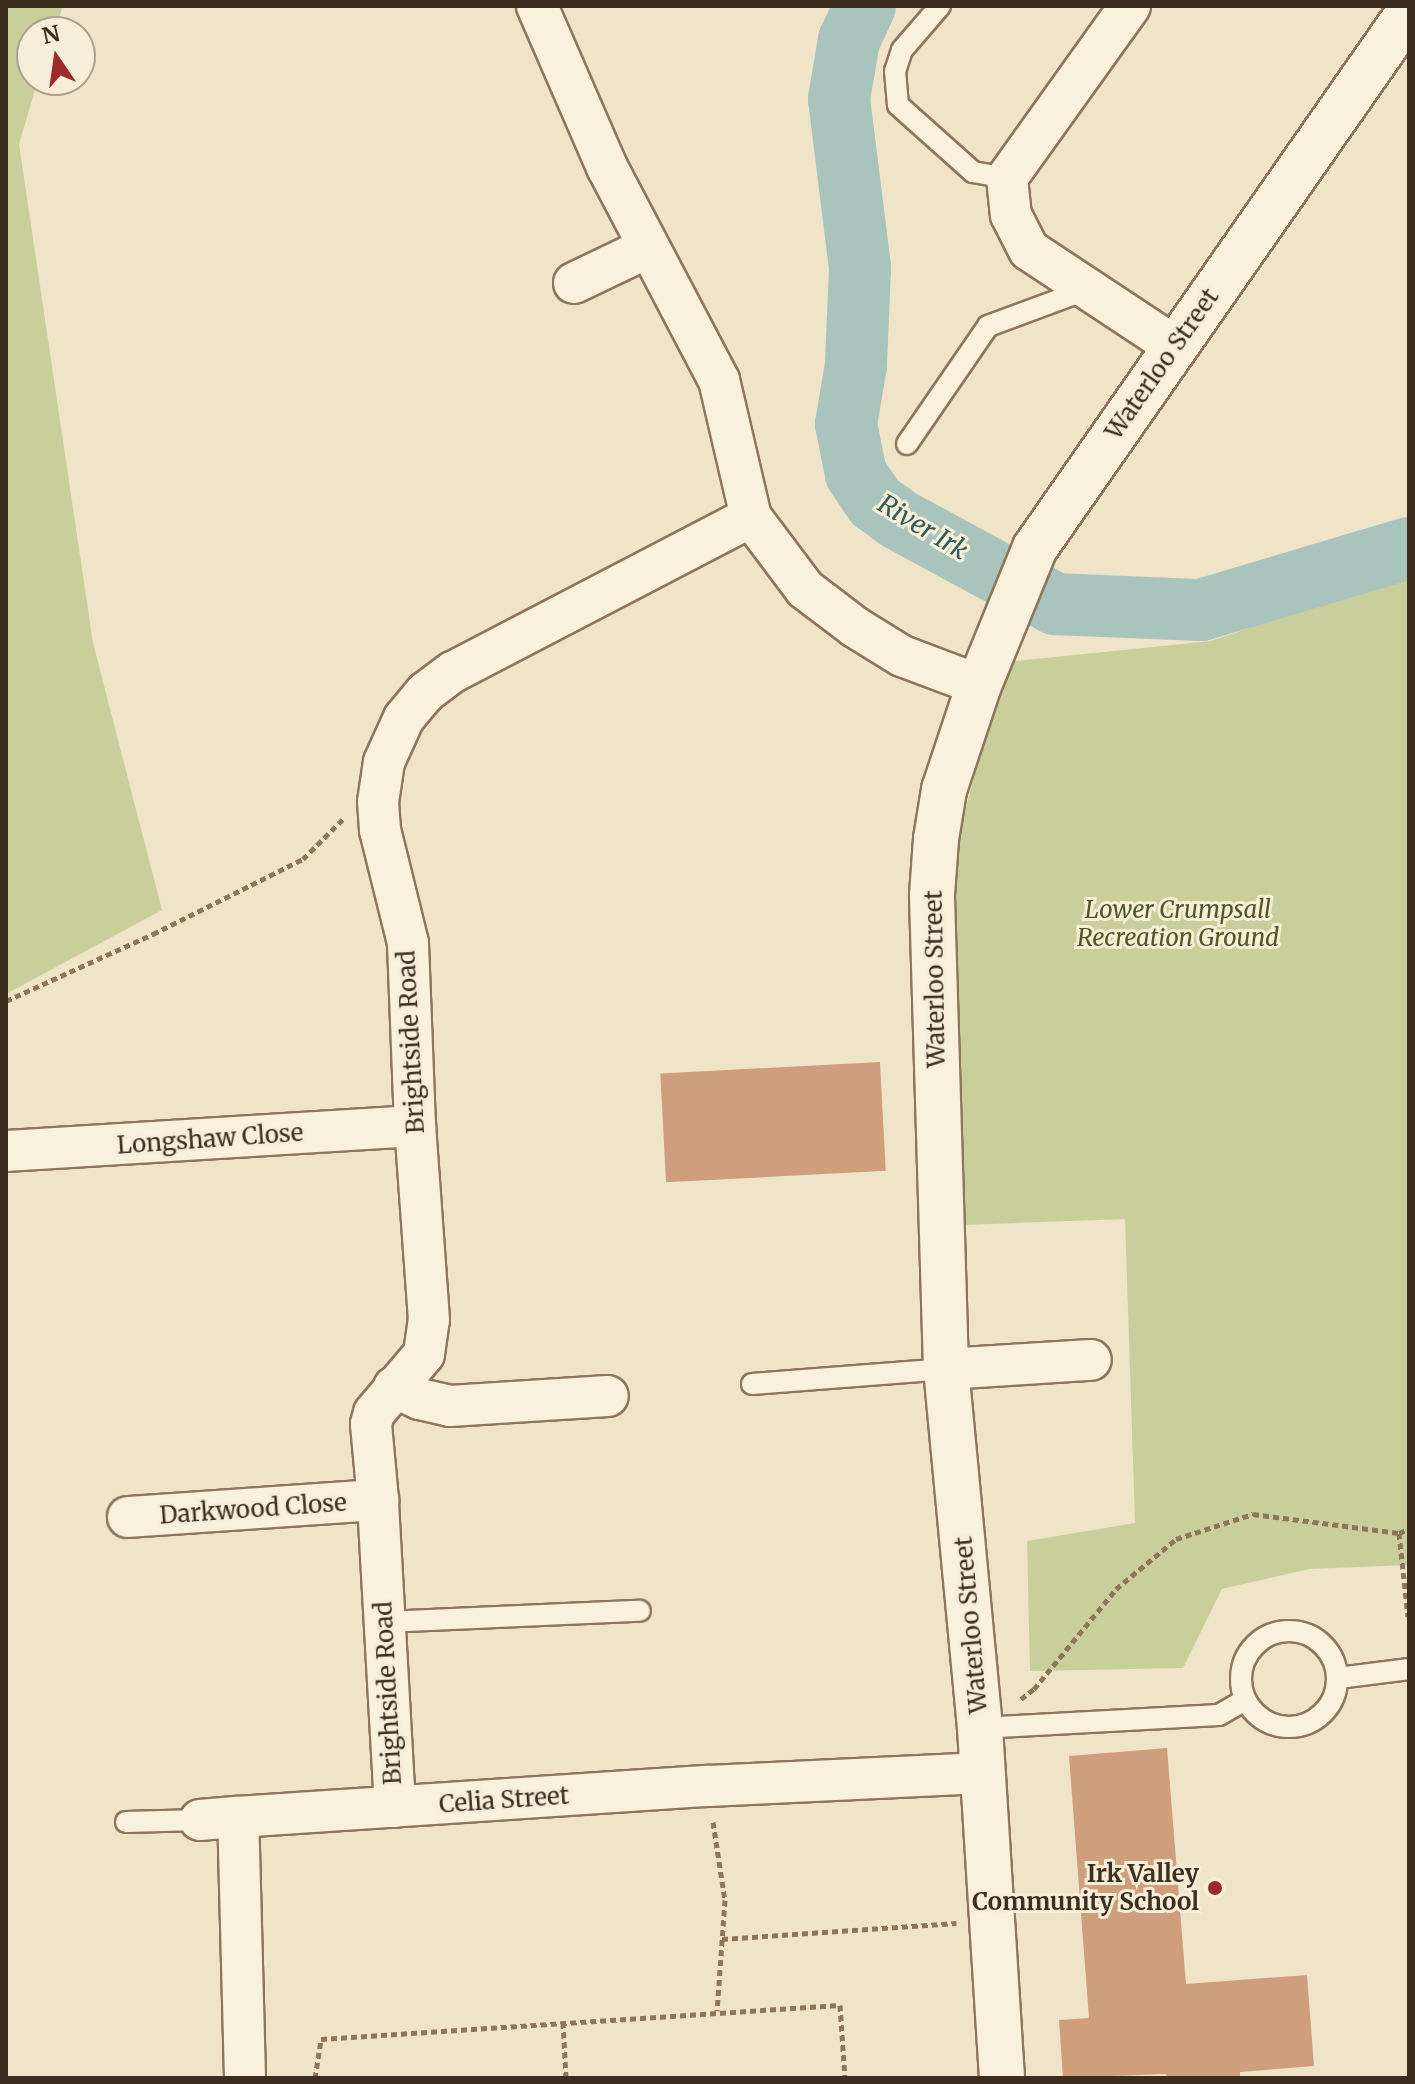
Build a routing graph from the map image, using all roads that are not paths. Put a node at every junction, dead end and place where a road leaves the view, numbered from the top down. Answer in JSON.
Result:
{"nodes":[{"id":1,"x":537,"y":6,"type":"edge"},
{"id":2,"x":940,"y":6,"type":"edge"},
{"id":3,"x":1130,"y":6,"type":"edge"},
{"id":4,"x":1409,"y":12,"type":"edge"},
{"id":5,"x":1007,"y":178,"type":"junction"},
{"id":6,"x":647,"y":248,"type":"junction"},
{"id":7,"x":574,"y":283,"type":"dead end"},
{"id":8,"x":1088,"y":289,"type":"junction"},
{"id":9,"x":1174,"y":346,"type":"junction"},
{"id":10,"x":907,"y":444,"type":"dead end"},
{"id":11,"x":751,"y":517,"type":"junction"},
{"id":12,"x":979,"y":685,"type":"junction"},
{"id":13,"x":415,"y":1126,"type":"junction"},
{"id":14,"x":6,"y":1151,"type":"edge"},
{"id":15,"x":1091,"y":1360,"type":"dead end"},
{"id":16,"x":946,"y":1369,"type":"junction"},
{"id":17,"x":752,"y":1384,"type":"dead end"},
{"id":18,"x":394,"y":1387,"type":"junction"},
{"id":19,"x":608,"y":1396,"type":"dead end"},
{"id":20,"x":378,"y":1500,"type":"junction"},
{"id":21,"x":128,"y":1517,"type":"dead end"},
{"id":22,"x":640,"y":1611,"type":"dead end"},
{"id":23,"x":383,"y":1622,"type":"junction"},
{"id":24,"x":1409,"y":1669,"type":"edge"},
{"id":25,"x":1338,"y":1678,"type":"junction"},
{"id":26,"x":1245,"y":1700,"type":"junction"},
{"id":27,"x":980,"y":1728,"type":"junction"},
{"id":28,"x":984,"y":1773,"type":"junction"},
{"id":29,"x":395,"y":1807,"type":"junction"},
{"id":30,"x":219,"y":1819,"type":"junction"},
{"id":31,"x":126,"y":1822,"type":"dead end"},
{"id":32,"x":245,"y":2078,"type":"edge"},
{"id":33,"x":1002,"y":2078,"type":"edge"}],
"edges":[{"from":1,"to":6,"type":"street"},
{"from":2,"to":5,"type":"lane"},
{"from":3,"to":5,"type":"street"},
{"from":4,"to":9,"type":"street","name":"Waterloo Street"},
{"from":5,"to":8,"type":"street"},
{"from":6,"to":7,"type":"street"},
{"from":6,"to":11,"type":"street"},
{"from":8,"to":9,"type":"street"},
{"from":8,"to":10,"type":"lane"},
{"from":9,"to":12,"type":"street","name":"Waterloo Street"},
{"from":11,"to":12,"type":"street"},
{"from":11,"to":13,"type":"street","name":"Brightside Road"},
{"from":12,"to":16,"type":"street","name":"Waterloo Street"},
{"from":13,"to":14,"type":"street","name":"Longshaw Close"},
{"from":13,"to":18,"type":"street","name":"Brightside Road"},
{"from":15,"to":16,"type":"street"},
{"from":16,"to":17,"type":"lane"},
{"from":16,"to":27,"type":"street","name":"Waterloo Street"},
{"from":18,"to":19,"type":"street"},
{"from":18,"to":20,"type":"street","name":"Brightside Road"},
{"from":20,"to":21,"type":"street","name":"Darkwood Close"},
{"from":20,"to":23,"type":"street","name":"Brightside Road"},
{"from":22,"to":23,"type":"lane"},
{"from":23,"to":29,"type":"street","name":"Brightside Road"},
{"from":24,"to":25,"type":"lane"},
{"from":25,"to":26,"type":"lane"},
{"from":25,"to":26,"type":"lane"},
{"from":26,"to":27,"type":"lane"},
{"from":27,"to":28,"type":"street","name":"Waterloo Street"},
{"from":28,"to":29,"type":"street","name":"Celia Street"},
{"from":28,"to":33,"type":"street","name":"Waterloo Street"},
{"from":29,"to":30,"type":"street","name":"Celia Street"},
{"from":30,"to":31,"type":"lane"},
{"from":30,"to":32,"type":"street"}]}
